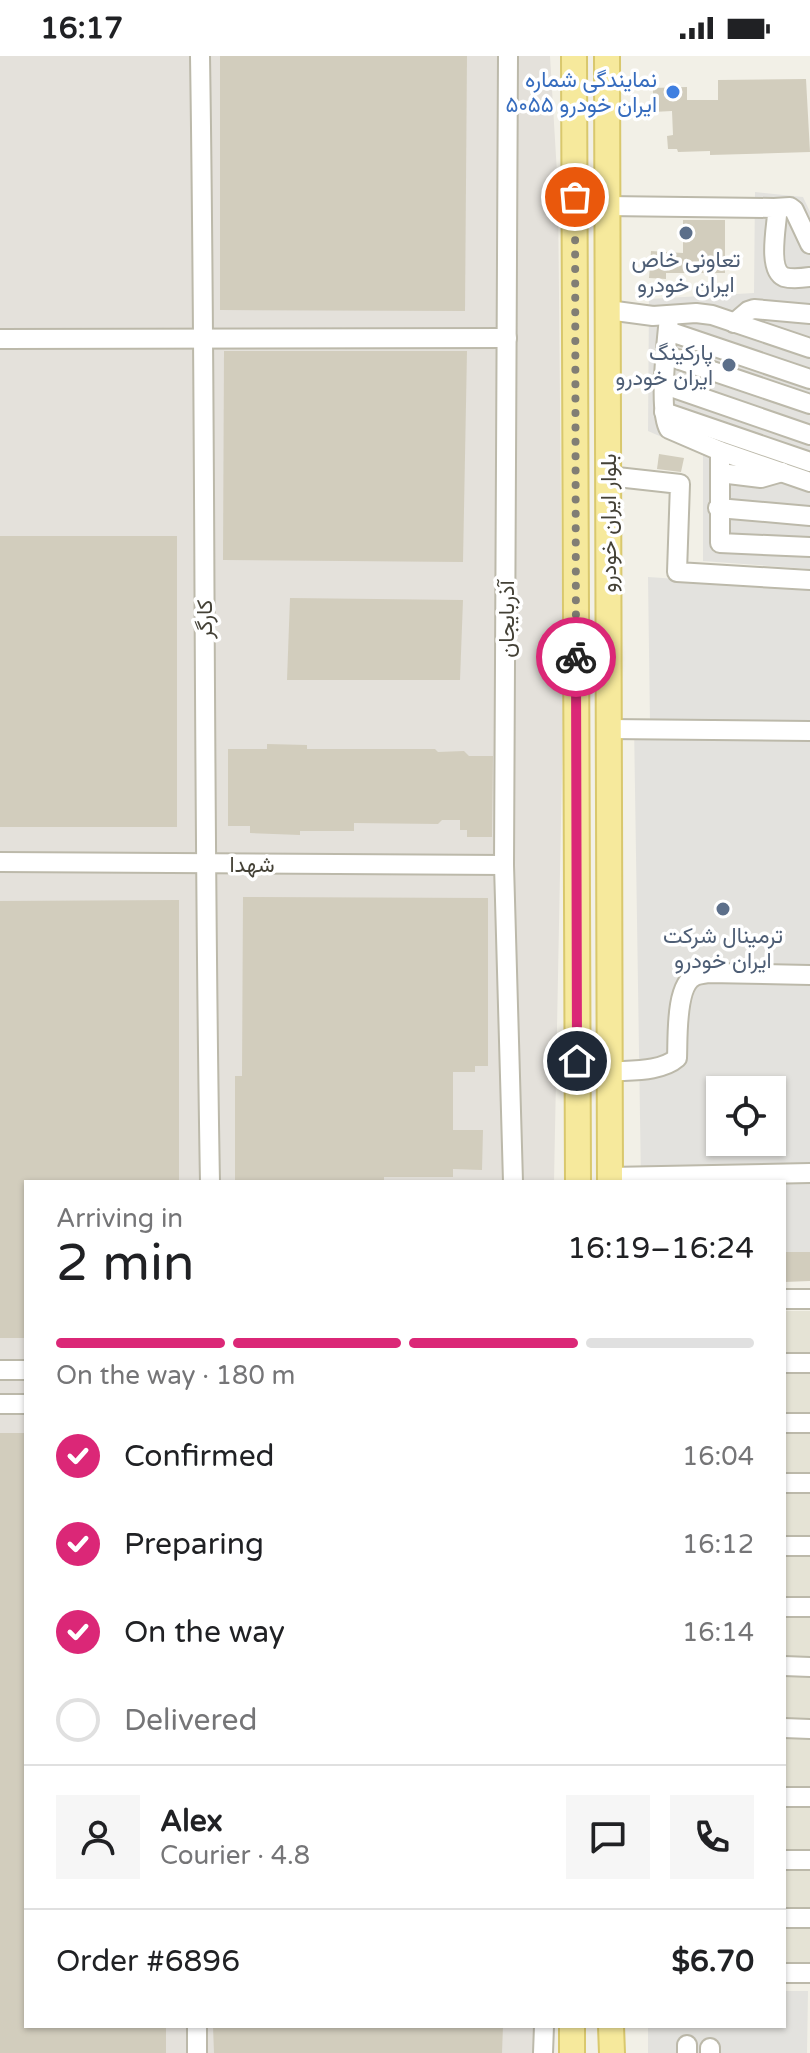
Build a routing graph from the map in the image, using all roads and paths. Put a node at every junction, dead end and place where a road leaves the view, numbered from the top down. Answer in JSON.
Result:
{"nodes":[{"id":1,"x":200,"y":56,"type":"edge"},
{"id":2,"x":508,"y":56,"type":"edge"},
{"id":3,"x":574,"y":56,"type":"edge"},
{"id":4,"x":607,"y":56,"type":"edge"},
{"id":5,"x":607,"y":206,"type":"junction"},
{"id":6,"x":774,"y":208,"type":"junction"},
{"id":7,"x":810,"y":244,"type":"edge"},
{"id":8,"x":810,"y":277,"type":"edge"},
{"id":9,"x":608,"y":310,"type":"junction"},
{"id":10,"x":810,"y":314,"type":"edge"},
{"id":11,"x":734,"y":323,"type":"junction"},
{"id":12,"x":669,"y":324,"type":"junction"},
{"id":13,"x":204,"y":338,"type":"junction"},
{"id":14,"x":507,"y":338,"type":"junction"},
{"id":15,"x":0,"y":339,"type":"edge"},
{"id":16,"x":810,"y":348,"type":"edge"},
{"id":17,"x":665,"y":355,"type":"junction"},
{"id":18,"x":810,"y":379,"type":"edge"},
{"id":19,"x":665,"y":385,"type":"junction"},
{"id":20,"x":810,"y":404,"type":"edge"},
{"id":21,"x":664,"y":412,"type":"junction"},
{"id":22,"x":810,"y":435,"type":"edge"},
{"id":23,"x":720,"y":451,"type":"junction"},
{"id":24,"x":810,"y":462,"type":"edge"},
{"id":25,"x":782,"y":472,"type":"junction"},
{"id":26,"x":720,"y":473,"type":"junction"},
{"id":27,"x":608,"y":476,"type":"junction"},
{"id":28,"x":810,"y":482,"type":"edge"},
{"id":29,"x":718,"y":508,"type":"junction"},
{"id":30,"x":810,"y":516,"type":"edge"},
{"id":31,"x":810,"y":547,"type":"edge"},
{"id":32,"x":810,"y":580,"type":"edge"},
{"id":33,"x":609,"y":729,"type":"junction"},
{"id":34,"x":810,"y":731,"type":"edge"},
{"id":35,"x":0,"y":862,"type":"edge"},
{"id":36,"x":204,"y":864,"type":"junction"},
{"id":37,"x":577,"y":864,"type":"junction"},
{"id":38,"x":504,"y":865,"type":"junction"},
{"id":39,"x":609,"y":865,"type":"junction"},
{"id":40,"x":577,"y":909,"type":"junction"},
{"id":41,"x":609,"y":910,"type":"junction"},
{"id":42,"x":810,"y":975,"type":"edge"},
{"id":43,"x":609,"y":1072,"type":"junction"},
{"id":44,"x":810,"y":1173,"type":"edge"},
{"id":45,"x":610,"y":1179,"type":"edge"},
{"id":46,"x":210,"y":1180,"type":"edge"},
{"id":47,"x":513,"y":1180,"type":"edge"},
{"id":48,"x":578,"y":1180,"type":"edge"},
{"id":49,"x":786,"y":1299,"type":"edge"},
{"id":50,"x":810,"y":1299,"type":"edge"},
{"id":51,"x":786,"y":1363,"type":"edge"},
{"id":52,"x":810,"y":1363,"type":"edge"},
{"id":53,"x":0,"y":1370,"type":"edge"},
{"id":54,"x":24,"y":1370,"type":"edge"},
{"id":55,"x":0,"y":1404,"type":"edge"},
{"id":56,"x":24,"y":1404,"type":"edge"},
{"id":57,"x":786,"y":1423,"type":"edge"},
{"id":58,"x":810,"y":1423,"type":"edge"},
{"id":59,"x":786,"y":1483,"type":"edge"},
{"id":60,"x":810,"y":1483,"type":"edge"},
{"id":61,"x":786,"y":1546,"type":"edge"},
{"id":62,"x":810,"y":1546,"type":"edge"},
{"id":63,"x":786,"y":1607,"type":"edge"},
{"id":64,"x":810,"y":1607,"type":"edge"},
{"id":65,"x":786,"y":1666,"type":"edge"},
{"id":66,"x":810,"y":1667,"type":"edge"},
{"id":67,"x":786,"y":1728,"type":"edge"},
{"id":68,"x":810,"y":1729,"type":"edge"},
{"id":69,"x":786,"y":1797,"type":"edge"},
{"id":70,"x":810,"y":1797,"type":"edge"},
{"id":71,"x":786,"y":1860,"type":"edge"},
{"id":72,"x":810,"y":1860,"type":"edge"},
{"id":73,"x":786,"y":1918,"type":"edge"},
{"id":74,"x":810,"y":1918,"type":"edge"},
{"id":75,"x":786,"y":1973,"type":"edge"},
{"id":76,"x":810,"y":1973,"type":"edge"},
{"id":77,"x":197,"y":2028,"type":"edge"},
{"id":78,"x":544,"y":2028,"type":"edge"},
{"id":79,"x":572,"y":2028,"type":"edge"},
{"id":80,"x":611,"y":2028,"type":"edge"},
{"id":81,"x":197,"y":2053,"type":"edge"},
{"id":82,"x":543,"y":2053,"type":"edge"},
{"id":83,"x":572,"y":2053,"type":"edge"},
{"id":84,"x":612,"y":2053,"type":"edge"}],
"edges":[{"from":1,"to":13,"type":"street","name":"کارگر"},
{"from":2,"to":14,"type":"street","name":"آذربایجان"},
{"from":3,"to":37,"type":"main road","name":"بلوار ایران خودرو"},
{"from":4,"to":5,"type":"main road","name":"بلوار ایران خودرو"},
{"from":5,"to":6,"type":"street"},
{"from":5,"to":9,"type":"main road","name":"بلوار ایران خودرو"},
{"from":6,"to":7,"type":"street"},
{"from":6,"to":8,"type":"street"},
{"from":9,"to":12,"type":"street"},
{"from":9,"to":27,"type":"main road","name":"بلوار ایران خودرو"},
{"from":10,"to":11,"type":"street"},
{"from":11,"to":12,"type":"street"},
{"from":11,"to":16,"type":"street"},
{"from":12,"to":17,"type":"street"},
{"from":12,"to":18,"type":"street"},
{"from":13,"to":14,"type":"street"},
{"from":13,"to":15,"type":"street"},
{"from":13,"to":36,"type":"street","name":"کارگر"},
{"from":14,"to":38,"type":"street","name":"آذربایجان"},
{"from":17,"to":19,"type":"street"},
{"from":17,"to":20,"type":"street"},
{"from":19,"to":21,"type":"street"},
{"from":19,"to":22,"type":"street"},
{"from":21,"to":23,"type":"street"},
{"from":21,"to":24,"type":"street"},
{"from":23,"to":25,"type":"street"},
{"from":23,"to":26,"type":"street"},
{"from":25,"to":26,"type":"street"},
{"from":25,"to":28,"type":"street"},
{"from":26,"to":29,"type":"street"},
{"from":27,"to":32,"type":"street"},
{"from":27,"to":33,"type":"main road","name":"بلوار ایران خودرو"},
{"from":29,"to":30,"type":"street"},
{"from":29,"to":31,"type":"street"},
{"from":33,"to":34,"type":"street"},
{"from":33,"to":39,"type":"main road","name":"بلوار ایران خودرو"},
{"from":35,"to":36,"type":"street","name":"شهدا"},
{"from":36,"to":38,"type":"street","name":"شهدا"},
{"from":36,"to":46,"type":"street","name":"کارگر"},
{"from":37,"to":39,"type":"main road"},
{"from":37,"to":40,"type":"main road","name":"بلوار ایران خودرو"},
{"from":38,"to":47,"type":"street","name":"آذربایجان"},
{"from":39,"to":41,"type":"main road","name":"بلوار ایران خودرو"},
{"from":40,"to":41,"type":"main road"},
{"from":40,"to":48,"type":"main road","name":"بلوار ایران خودرو"},
{"from":41,"to":43,"type":"main road","name":"بلوار ایران خودرو"},
{"from":42,"to":43,"type":"street"},
{"from":43,"to":45,"type":"main road","name":"بلوار ایران خودرو"},
{"from":44,"to":45,"type":"street"},
{"from":49,"to":50,"type":"street"},
{"from":51,"to":52,"type":"street"},
{"from":53,"to":54,"type":"street"},
{"from":55,"to":56,"type":"street"},
{"from":57,"to":58,"type":"street"},
{"from":59,"to":60,"type":"street"},
{"from":61,"to":62,"type":"street"},
{"from":63,"to":64,"type":"street"},
{"from":65,"to":66,"type":"street"},
{"from":67,"to":68,"type":"street"},
{"from":69,"to":70,"type":"street"},
{"from":71,"to":72,"type":"street"},
{"from":73,"to":74,"type":"street"},
{"from":75,"to":76,"type":"street"},
{"from":77,"to":81,"type":"street"},
{"from":78,"to":82,"type":"street"},
{"from":79,"to":83,"type":"main road"},
{"from":80,"to":84,"type":"main road"}]}
